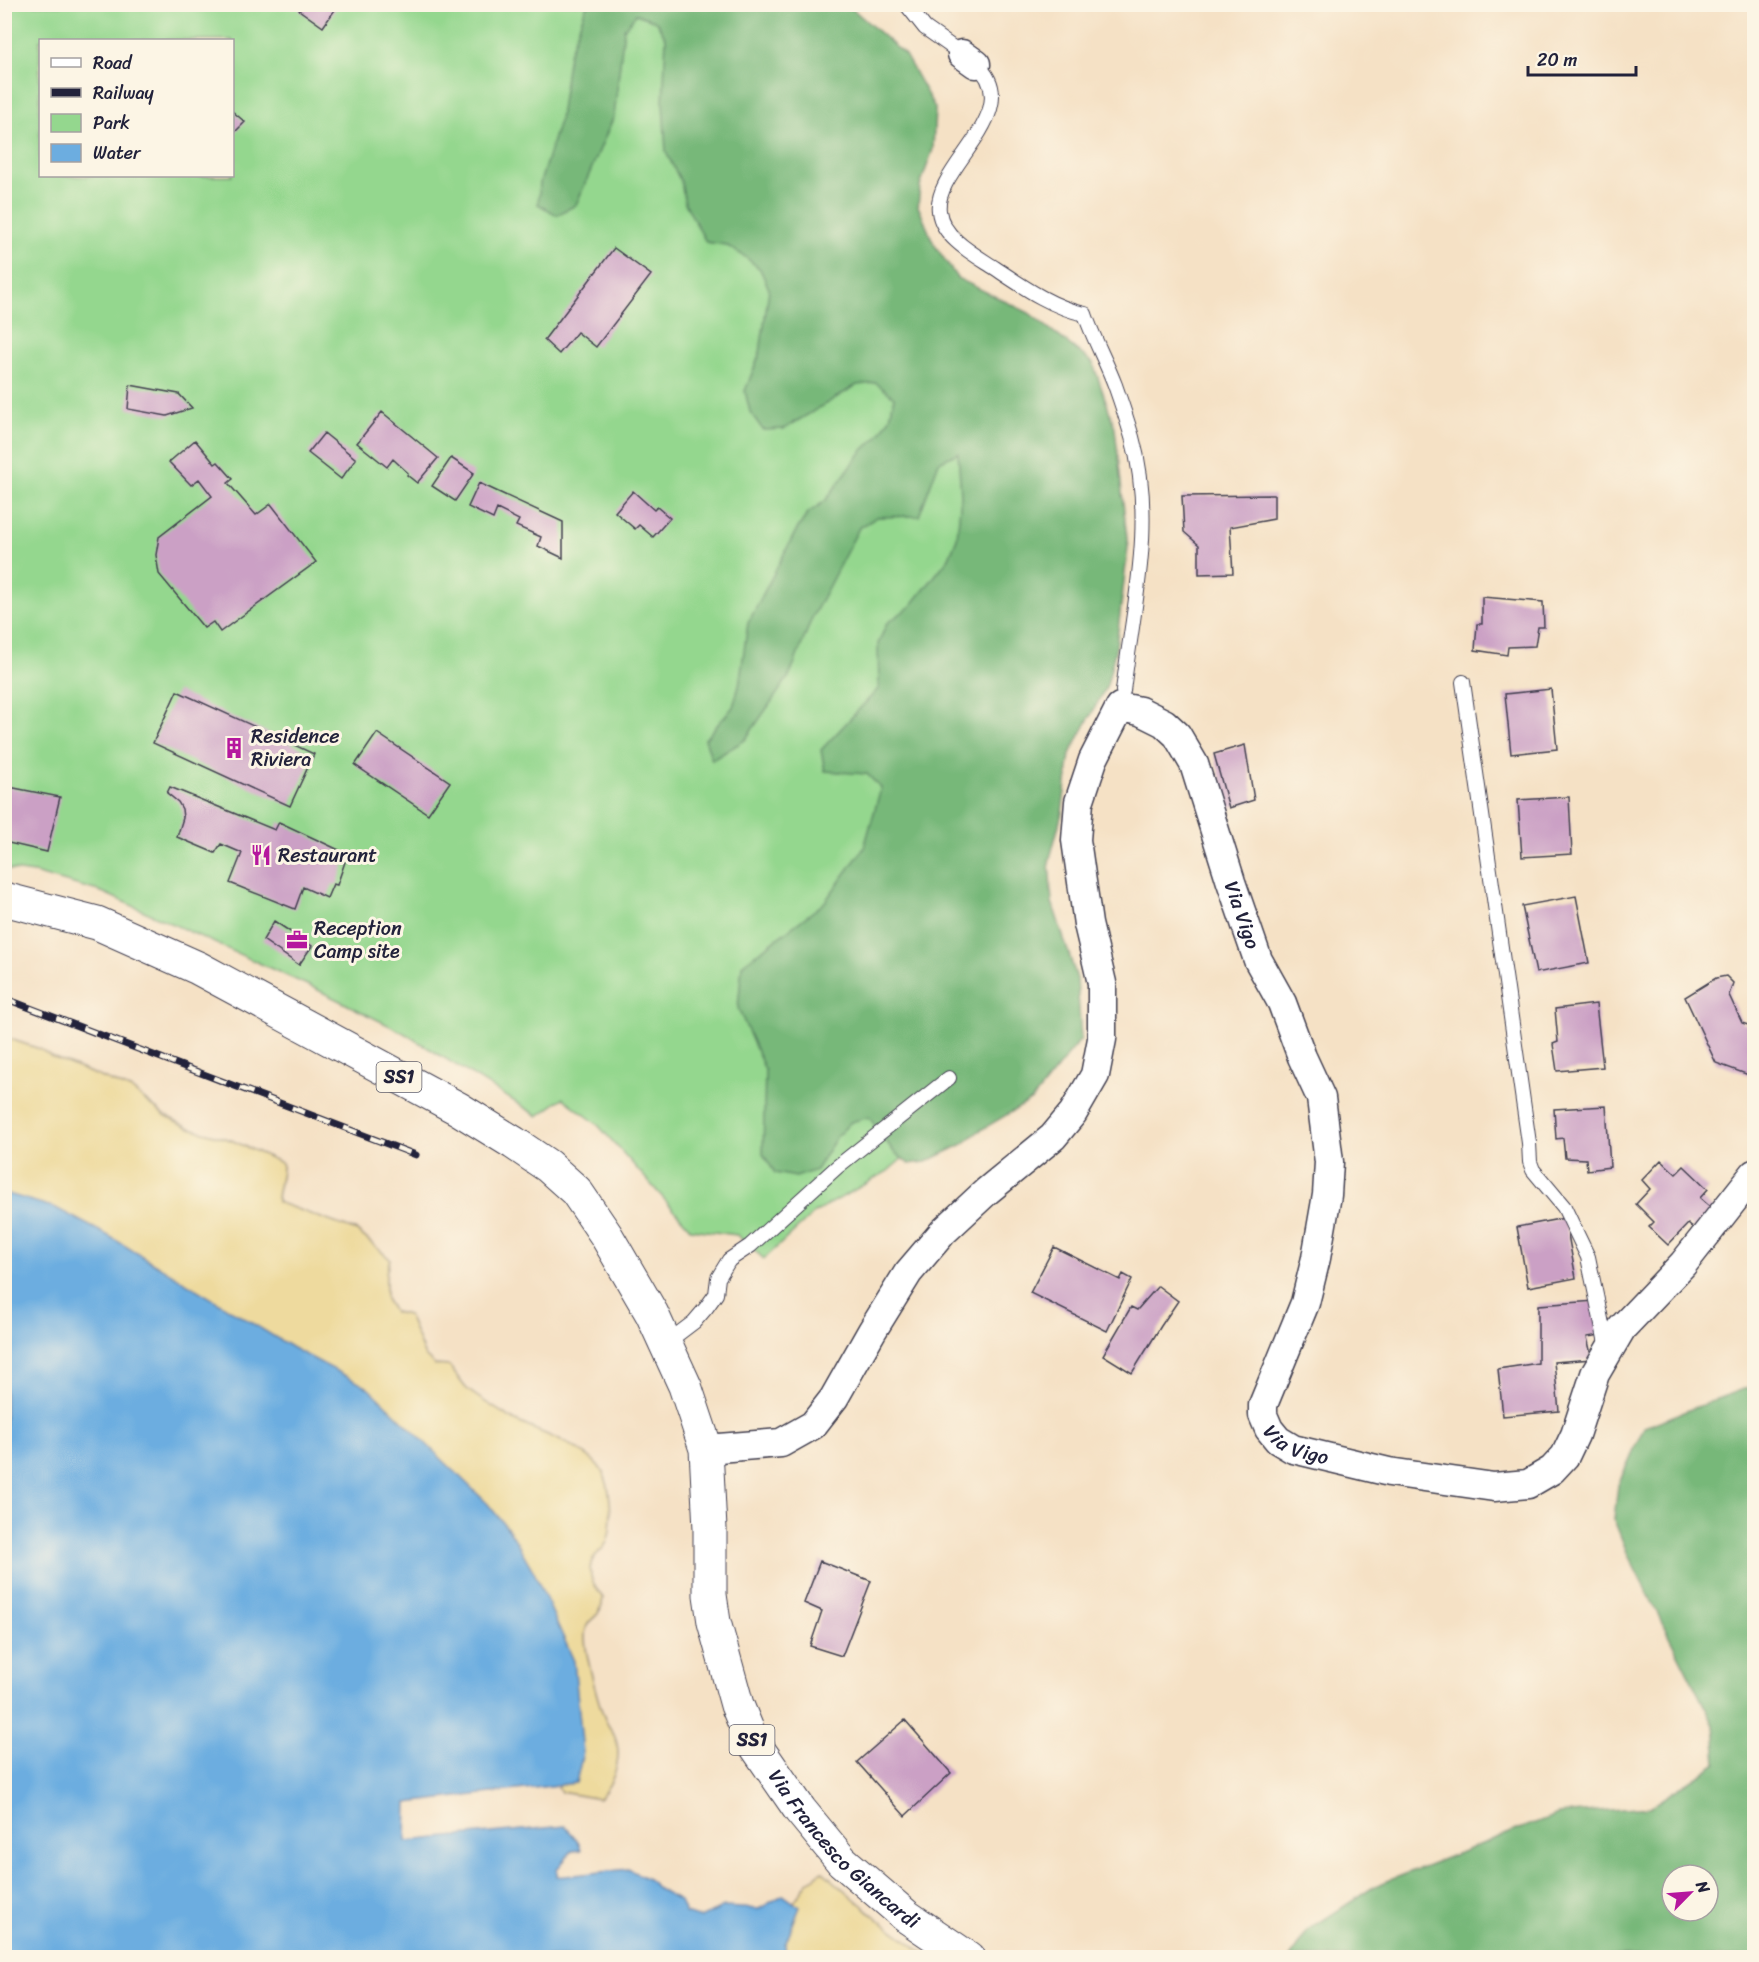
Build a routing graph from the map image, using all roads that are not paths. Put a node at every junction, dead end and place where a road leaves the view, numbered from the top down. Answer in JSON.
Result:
{"nodes":[{"id":1,"x":906,"y":4,"type":"edge"},
{"id":2,"x":1463,"y":682,"type":"dead end"},
{"id":3,"x":1121,"y":699,"type":"junction"},
{"id":4,"x":4,"y":899,"type":"edge"},
{"id":5,"x":949,"y":1078,"type":"dead end"},
{"id":6,"x":1755,"y":1174,"type":"edge"},
{"id":7,"x":665,"y":1344,"type":"junction"},
{"id":8,"x":1608,"y":1352,"type":"junction"},
{"id":9,"x":705,"y":1443,"type":"junction"},
{"id":10,"x":968,"y":1958,"type":"edge"}],
"edges":[{"from":1,"to":3,"type":"lane"},
{"from":2,"to":8,"type":"lane"},
{"from":3,"to":8,"type":"street","name":"Via Vigo"},
{"from":3,"to":9,"type":"street"},
{"from":4,"to":7,"type":"main road","number":"SS1"},
{"from":5,"to":7,"type":"lane"},
{"from":6,"to":8,"type":"street","name":"Via Vigo"},
{"from":7,"to":9,"type":"main road","number":"SS1"},
{"from":9,"to":10,"type":"main road","name":"Via Francesco Giancardi","number":"SS1"}]}
